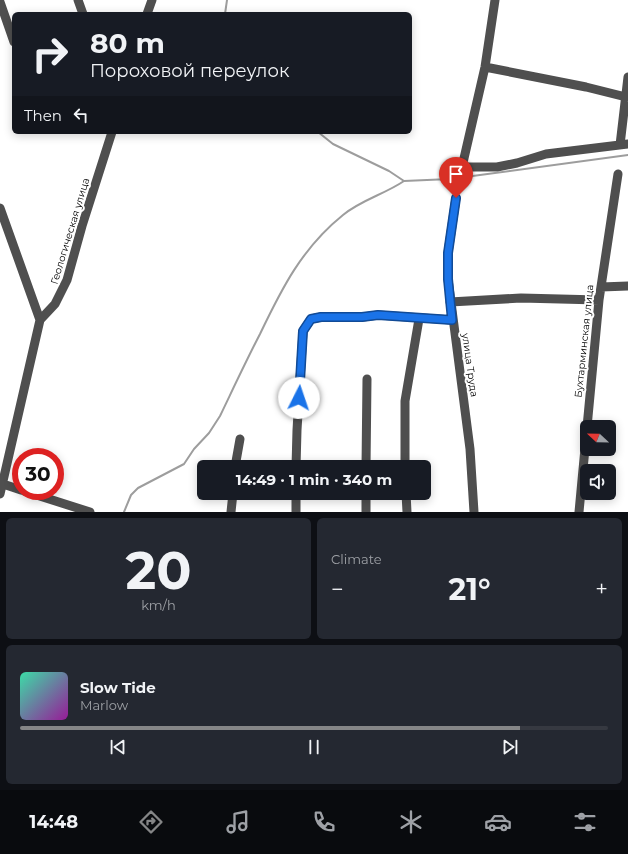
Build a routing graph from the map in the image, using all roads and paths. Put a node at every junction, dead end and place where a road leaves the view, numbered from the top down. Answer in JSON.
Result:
{"nodes":[{"id":1,"x":78,"y":0,"type":"edge"},
{"id":2,"x":152,"y":0,"type":"edge"},
{"id":3,"x":494,"y":0,"type":"edge"},
{"id":4,"x":0,"y":2,"type":"edge"},
{"id":5,"x":82,"y":12,"type":"edge"},
{"id":6,"x":148,"y":12,"type":"edge"},
{"id":7,"x":12,"y":36,"type":"edge"},
{"id":8,"x":485,"y":67,"type":"junction"},
{"id":9,"x":628,"y":77,"type":"edge"},
{"id":10,"x":626,"y":97,"type":"junction"},
{"id":11,"x":111,"y":134,"type":"edge"},
{"id":12,"x":624,"y":144,"type":"edge"},
{"id":13,"x":618,"y":174,"type":"dead end"},
{"id":14,"x":456,"y":198,"type":"dead end"},
{"id":15,"x":0,"y":208,"type":"edge"},
{"id":16,"x":628,"y":286,"type":"edge"},
{"id":17,"x":601,"y":287,"type":"junction"},
{"id":18,"x":599,"y":300,"type":"junction"},
{"id":19,"x":450,"y":302,"type":"junction"},
{"id":20,"x":419,"y":319,"type":"junction"},
{"id":21,"x":40,"y":320,"type":"junction"},
{"id":22,"x":452,"y":320,"type":"junction"},
{"id":23,"x":367,"y":379,"type":"dead end"},
{"id":24,"x":240,"y":439,"type":"dead end"},
{"id":25,"x":237,"y":460,"type":"edge"},
{"id":26,"x":296,"y":460,"type":"edge"},
{"id":27,"x":366,"y":460,"type":"edge"},
{"id":28,"x":404,"y":460,"type":"edge"},
{"id":29,"x":1,"y":484,"type":"edge"},
{"id":30,"x":12,"y":487,"type":"edge"},
{"id":31,"x":0,"y":494,"type":"edge"},
{"id":32,"x":52,"y":500,"type":"edge"},
{"id":33,"x":232,"y":500,"type":"edge"},
{"id":34,"x":296,"y":500,"type":"edge"},
{"id":35,"x":366,"y":500,"type":"edge"},
{"id":36,"x":406,"y":500,"type":"edge"},
{"id":37,"x":90,"y":512,"type":"edge"},
{"id":38,"x":231,"y":512,"type":"edge"},
{"id":39,"x":296,"y":512,"type":"edge"},
{"id":40,"x":366,"y":512,"type":"edge"},
{"id":41,"x":407,"y":512,"type":"edge"},
{"id":42,"x":474,"y":512,"type":"edge"},
{"id":43,"x":578,"y":512,"type":"edge"}],
"edges":[{"from":1,"to":5,"type":"street"},
{"from":2,"to":6,"type":"street"},
{"from":3,"to":8,"type":"street"},
{"from":4,"to":7,"type":"street"},
{"from":8,"to":10,"type":"street"},
{"from":8,"to":12,"type":"street"},
{"from":9,"to":10,"type":"street"},
{"from":10,"to":12,"type":"street"},
{"from":11,"to":21,"type":"street","name":"Геологическая улица"},
{"from":13,"to":17,"type":"street","name":"Бухтарминская улица"},
{"from":14,"to":19,"type":"street","name":"улица Труда"},
{"from":15,"to":21,"type":"street"},
{"from":16,"to":17,"type":"street"},
{"from":17,"to":18,"type":"street","name":"Бухтарминская улица"},
{"from":18,"to":19,"type":"street"},
{"from":18,"to":43,"type":"street","name":"Бухтарминская улица"},
{"from":19,"to":22,"type":"street","name":"улица Труда"},
{"from":20,"to":22,"type":"street"},
{"from":20,"to":26,"type":"street"},
{"from":20,"to":28,"type":"street"},
{"from":21,"to":29,"type":"street"},
{"from":22,"to":42,"type":"street","name":"улица Труда"},
{"from":23,"to":27,"type":"street"},
{"from":24,"to":25,"type":"street"},
{"from":29,"to":30,"type":"street"},
{"from":29,"to":31,"type":"street"},
{"from":32,"to":37,"type":"street"},
{"from":33,"to":38,"type":"street"},
{"from":34,"to":39,"type":"street"},
{"from":35,"to":40,"type":"street"},
{"from":36,"to":41,"type":"street"}]}
